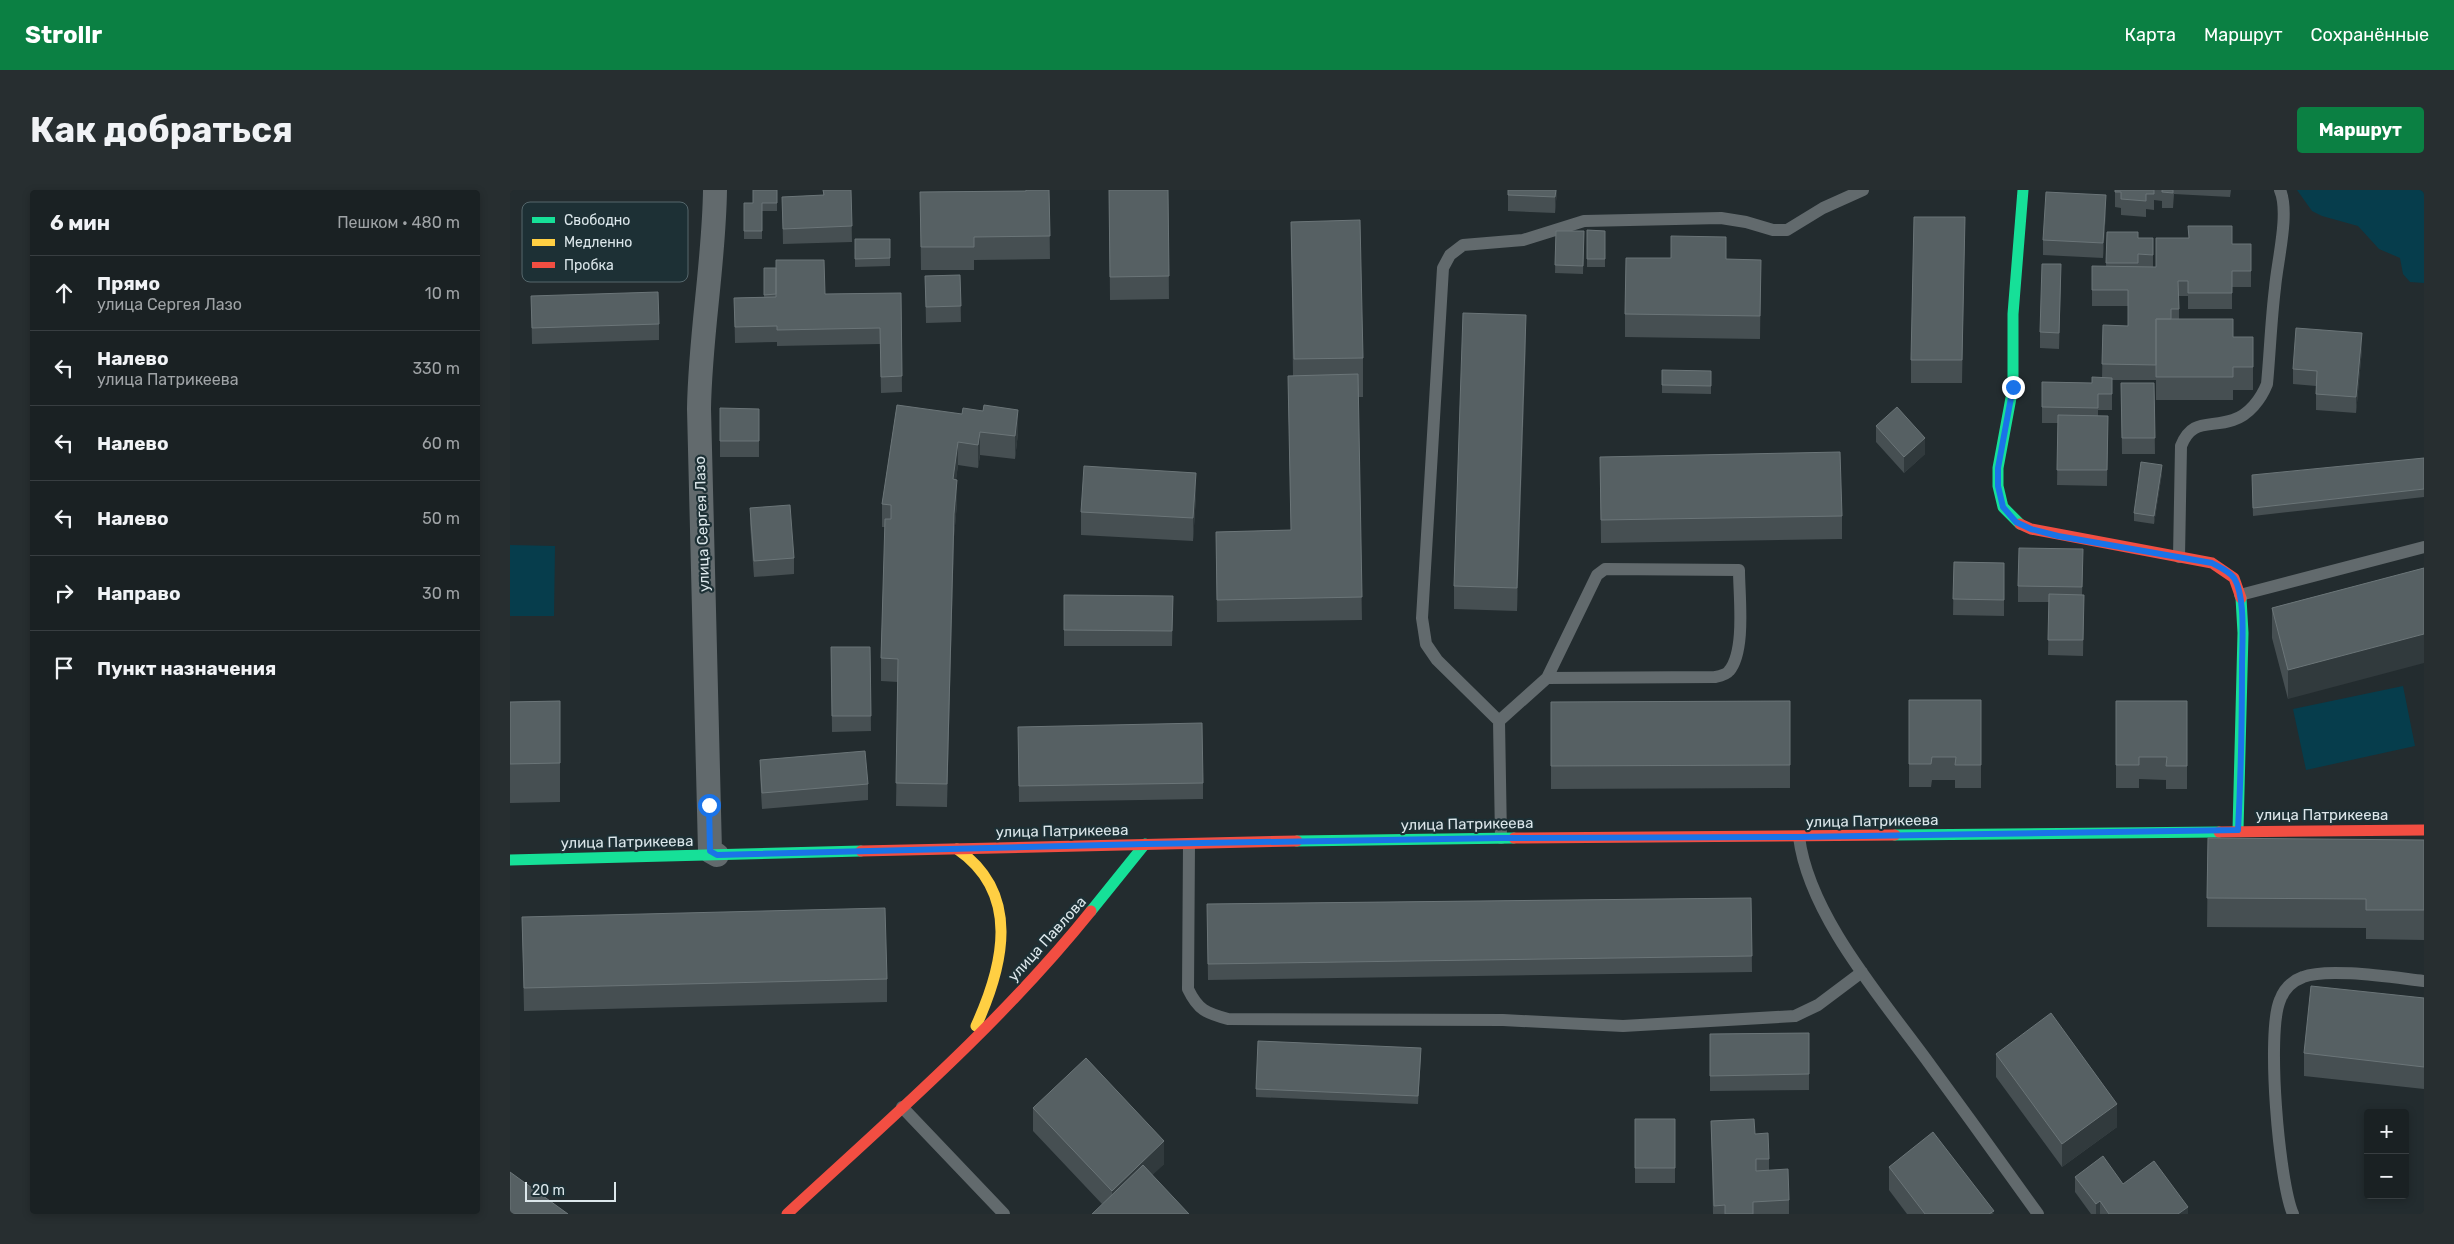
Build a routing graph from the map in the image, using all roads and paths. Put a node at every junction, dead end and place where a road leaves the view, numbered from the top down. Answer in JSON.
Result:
{"nodes":[{"id":1,"x":715,"y":190,"type":"edge"},
{"id":2,"x":1863,"y":190,"type":"edge"},
{"id":3,"x":2023,"y":190,"type":"edge"},
{"id":4,"x":2280,"y":190,"type":"edge"},
{"id":5,"x":2424,"y":547,"type":"edge"},
{"id":6,"x":2179,"y":557,"type":"junction"},
{"id":7,"x":2240,"y":595,"type":"junction"},
{"id":8,"x":1547,"y":678,"type":"junction"},
{"id":9,"x":1499,"y":721,"type":"junction"},
{"id":10,"x":2238,"y":830,"type":"junction"},
{"id":11,"x":2424,"y":830,"type":"edge"},
{"id":12,"x":1799,"y":837,"type":"junction"},
{"id":13,"x":1501,"y":838,"type":"junction"},
{"id":14,"x":1145,"y":844,"type":"junction"},
{"id":15,"x":1190,"y":844,"type":"junction"},
{"id":16,"x":957,"y":848,"type":"junction"},
{"id":17,"x":717,"y":855,"type":"junction"},
{"id":18,"x":510,"y":860,"type":"edge"},
{"id":19,"x":1862,"y":972,"type":"junction"},
{"id":20,"x":2424,"y":981,"type":"edge"},
{"id":21,"x":965,"y":1049,"type":"junction"},
{"id":22,"x":902,"y":1107,"type":"junction"},
{"id":23,"x":787,"y":1214,"type":"edge"},
{"id":24,"x":1004,"y":1214,"type":"edge"},
{"id":25,"x":2038,"y":1214,"type":"edge"},
{"id":26,"x":2294,"y":1214,"type":"edge"}],
"edges":[{"from":1,"to":17,"type":"street","name":"улица Сергея Лазо"},
{"from":2,"to":9,"type":"lane"},
{"from":3,"to":6,"type":"street"},
{"from":4,"to":6,"type":"lane"},
{"from":5,"to":7,"type":"lane"},
{"from":6,"to":7,"type":"street"},
{"from":7,"to":10,"type":"street"},
{"from":8,"to":8,"type":"lane"},
{"from":8,"to":9,"type":"lane"},
{"from":9,"to":13,"type":"lane"},
{"from":10,"to":11,"type":"street","name":"улица Патрикеева"},
{"from":10,"to":12,"type":"street","name":"улица Патрикеева"},
{"from":12,"to":13,"type":"street","name":"улица Патрикеева"},
{"from":12,"to":19,"type":"lane"},
{"from":13,"to":15,"type":"street","name":"улица Патрикеева"},
{"from":14,"to":15,"type":"street","name":"улица Патрикеева"},
{"from":14,"to":16,"type":"street","name":"улица Патрикеева"},
{"from":14,"to":21,"type":"street","name":"улица Павлова"},
{"from":15,"to":19,"type":"lane"},
{"from":16,"to":17,"type":"street","name":"улица Патрикеева"},
{"from":16,"to":21,"type":"street","name":"улица Павлова"},
{"from":17,"to":18,"type":"street","name":"улица Патрикеева"},
{"from":19,"to":25,"type":"lane"},
{"from":20,"to":26,"type":"lane"},
{"from":21,"to":22,"type":"street","name":"улица Павлова"},
{"from":22,"to":23,"type":"street","name":"улица Павлова"},
{"from":22,"to":24,"type":"lane"}]}
